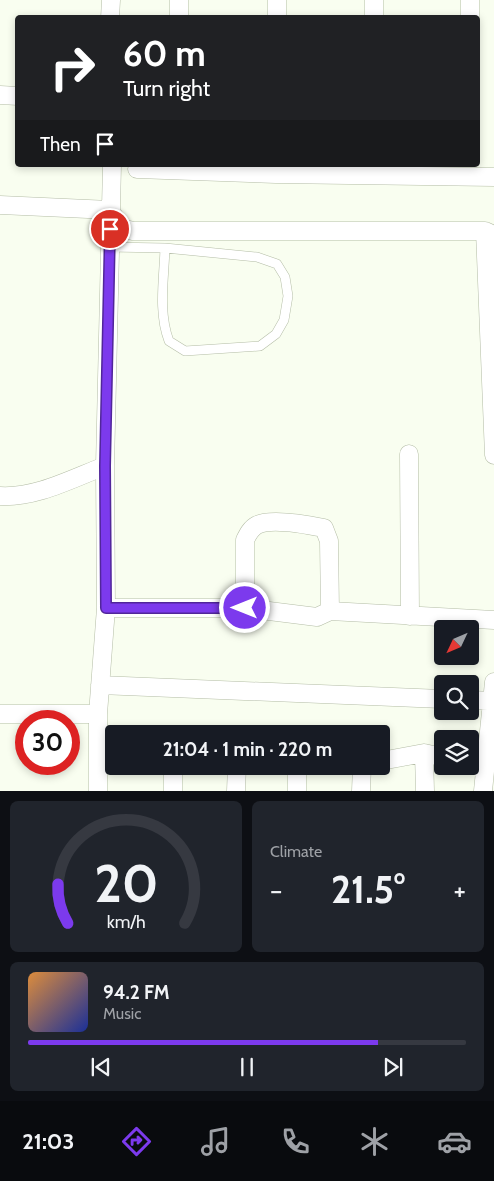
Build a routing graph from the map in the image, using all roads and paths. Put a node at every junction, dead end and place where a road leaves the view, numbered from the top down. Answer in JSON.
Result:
{"nodes":[{"id":1,"x":111,"y":0,"type":"edge"},
{"id":2,"x":179,"y":0,"type":"edge"},
{"id":3,"x":277,"y":0,"type":"edge"},
{"id":4,"x":374,"y":0,"type":"edge"},
{"id":5,"x":470,"y":0,"type":"edge"},
{"id":6,"x":110,"y":15,"type":"edge"},
{"id":7,"x":179,"y":15,"type":"edge"},
{"id":8,"x":277,"y":15,"type":"edge"},
{"id":9,"x":374,"y":15,"type":"edge"},
{"id":10,"x":470,"y":15,"type":"edge"},
{"id":11,"x":0,"y":95,"type":"edge"},
{"id":12,"x":15,"y":96,"type":"edge"},
{"id":13,"x":112,"y":167,"type":"edge"},
{"id":14,"x":180,"y":168,"type":"edge"},
{"id":15,"x":137,"y":169,"type":"dead end"},
{"id":16,"x":276,"y":170,"type":"edge"},
{"id":17,"x":372,"y":170,"type":"edge"},
{"id":18,"x":469,"y":171,"type":"edge"},
{"id":19,"x":494,"y":177,"type":"edge"},
{"id":20,"x":0,"y":205,"type":"edge"},
{"id":21,"x":110,"y":210,"type":"junction"},
{"id":22,"x":489,"y":233,"type":"edge"},
{"id":23,"x":109,"y":247,"type":"junction"},
{"id":24,"x":165,"y":248,"type":"junction"},
{"id":25,"x":491,"y":294,"type":"edge"},
{"id":26,"x":492,"y":340,"type":"edge"},
{"id":27,"x":493,"y":394,"type":"edge"},
{"id":28,"x":409,"y":454,"type":"dead end"},
{"id":29,"x":494,"y":455,"type":"edge"},
{"id":30,"x":105,"y":466,"type":"junction"},
{"id":31,"x":0,"y":496,"type":"edge"},
{"id":32,"x":106,"y":608,"type":"junction"},
{"id":33,"x":245,"y":608,"type":"junction"},
{"id":34,"x":330,"y":611,"type":"junction"},
{"id":35,"x":410,"y":616,"type":"junction"},
{"id":36,"x":494,"y":620,"type":"edge"},
{"id":37,"x":494,"y":682,"type":"edge"},
{"id":38,"x":100,"y":685,"type":"junction"},
{"id":39,"x":434,"y":699,"type":"edge"},
{"id":40,"x":479,"y":700,"type":"edge"},
{"id":41,"x":492,"y":701,"type":"edge"},
{"id":42,"x":0,"y":714,"type":"edge"},
{"id":43,"x":98,"y":714,"type":"junction"},
{"id":44,"x":105,"y":751,"type":"edge"},
{"id":45,"x":424,"y":753,"type":"junction"},
{"id":46,"x":434,"y":755,"type":"edge"},
{"id":47,"x":390,"y":759,"type":"edge"},
{"id":48,"x":105,"y":760,"type":"edge"},
{"id":49,"x":479,"y":761,"type":"edge"},
{"id":50,"x":479,"y":771,"type":"edge"},
{"id":51,"x":173,"y":775,"type":"edge"},
{"id":52,"x":237,"y":775,"type":"edge"},
{"id":53,"x":297,"y":775,"type":"edge"},
{"id":54,"x":362,"y":775,"type":"edge"},
{"id":55,"x":98,"y":791,"type":"edge"},
{"id":56,"x":174,"y":791,"type":"edge"},
{"id":57,"x":236,"y":791,"type":"edge"},
{"id":58,"x":297,"y":791,"type":"edge"},
{"id":59,"x":362,"y":791,"type":"edge"},
{"id":60,"x":425,"y":791,"type":"edge"},
{"id":61,"x":483,"y":791,"type":"edge"}],
"edges":[{"from":1,"to":6,"type":"street"},
{"from":2,"to":7,"type":"street"},
{"from":3,"to":8,"type":"street"},
{"from":4,"to":9,"type":"street"},
{"from":5,"to":10,"type":"street"},
{"from":11,"to":12,"type":"street"},
{"from":13,"to":21,"type":"street"},
{"from":14,"to":15,"type":"street"},
{"from":14,"to":16,"type":"street"},
{"from":16,"to":17,"type":"street"},
{"from":17,"to":18,"type":"street"},
{"from":18,"to":19,"type":"street"},
{"from":20,"to":21,"type":"street"},
{"from":21,"to":22,"type":"street"},
{"from":21,"to":23,"type":"street"},
{"from":22,"to":25,"type":"street"},
{"from":23,"to":24,"type":"lane"},
{"from":23,"to":30,"type":"street"},
{"from":24,"to":24,"type":"lane"},
{"from":25,"to":26,"type":"street"},
{"from":26,"to":27,"type":"street"},
{"from":27,"to":29,"type":"street"},
{"from":28,"to":35,"type":"street"},
{"from":30,"to":31,"type":"street"},
{"from":30,"to":32,"type":"street"},
{"from":32,"to":33,"type":"street"},
{"from":32,"to":38,"type":"street"},
{"from":33,"to":34,"type":"street"},
{"from":33,"to":34,"type":"street"},
{"from":34,"to":35,"type":"street"},
{"from":35,"to":36,"type":"street"},
{"from":37,"to":41,"type":"street"},
{"from":38,"to":39,"type":"street"},
{"from":38,"to":43,"type":"street"},
{"from":40,"to":41,"type":"street"},
{"from":41,"to":49,"type":"street"},
{"from":42,"to":43,"type":"street"},
{"from":43,"to":44,"type":"street"},
{"from":45,"to":46,"type":"street"},
{"from":45,"to":47,"type":"street"},
{"from":45,"to":60,"type":"street"},
{"from":48,"to":55,"type":"street"},
{"from":50,"to":61,"type":"street"},
{"from":51,"to":56,"type":"street"},
{"from":52,"to":57,"type":"street"},
{"from":53,"to":58,"type":"street"},
{"from":54,"to":59,"type":"street"}]}
